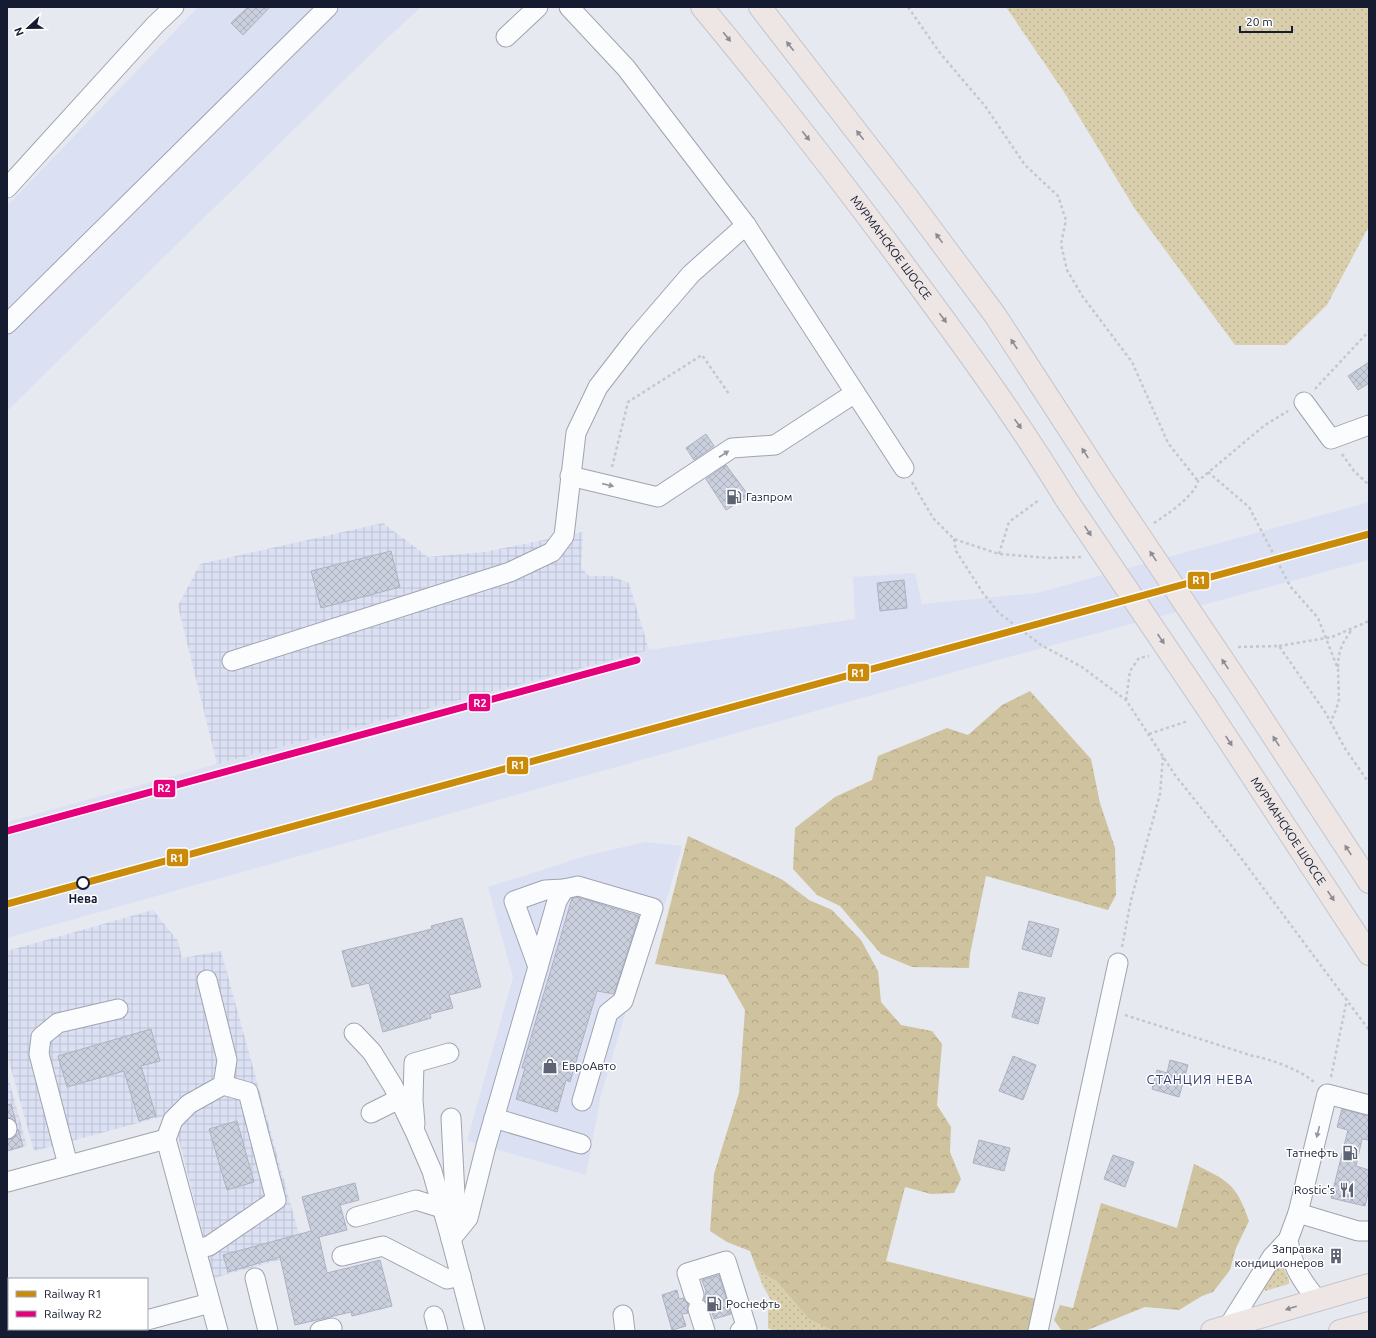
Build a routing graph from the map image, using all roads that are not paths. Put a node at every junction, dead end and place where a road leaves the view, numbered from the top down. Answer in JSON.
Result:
{"nodes":[{"id":1,"x":174,"y":7,"type":"edge"},
{"id":2,"x":328,"y":7,"type":"edge"},
{"id":3,"x":538,"y":7,"type":"edge"},
{"id":4,"x":569,"y":7,"type":"edge"},
{"id":5,"x":702,"y":7,"type":"edge"},
{"id":6,"x":760,"y":7,"type":"edge"},
{"id":7,"x":506,"y":37,"type":"dead end"},
{"id":8,"x":7,"y":188,"type":"edge"},
{"id":9,"x":746,"y":225,"type":"junction"},
{"id":10,"x":7,"y":324,"type":"edge"},
{"id":11,"x":855,"y":393,"type":"junction"},
{"id":12,"x":1304,"y":402,"type":"road end"},
{"id":13,"x":1369,"y":425,"type":"edge"},
{"id":14,"x":904,"y":468,"type":"dead end"},
{"id":15,"x":570,"y":476,"type":"junction"},
{"id":16,"x":232,"y":661,"type":"dead end"},
{"id":17,"x":1369,"y":882,"type":"edge"},
{"id":18,"x":564,"y":889,"type":"junction"},
{"id":19,"x":1369,"y":954,"type":"edge"},
{"id":20,"x":1118,"y":963,"type":"road end"},
{"id":21,"x":538,"y":967,"type":"junction"},
{"id":22,"x":207,"y":980,"type":"dead end"},
{"id":23,"x":118,"y":1009,"type":"dead end"},
{"id":24,"x":354,"y":1033,"type":"dead end"},
{"id":25,"x":449,"y":1053,"type":"dead end"},
{"id":26,"x":223,"y":1085,"type":"junction"},
{"id":27,"x":399,"y":1099,"type":"junction"},
{"id":28,"x":582,"y":1101,"type":"dead end"},
{"id":29,"x":1369,"y":1105,"type":"edge"},
{"id":30,"x":371,"y":1113,"type":"dead end"},
{"id":31,"x":451,"y":1118,"type":"dead end"},
{"id":32,"x":494,"y":1118,"type":"junction"},
{"id":33,"x":416,"y":1134,"type":"junction"},
{"id":34,"x":166,"y":1139,"type":"junction"},
{"id":35,"x":581,"y":1144,"type":"dead end"},
{"id":36,"x":68,"y":1165,"type":"junction"},
{"id":37,"x":7,"y":1182,"type":"edge"},
{"id":38,"x":441,"y":1204,"type":"junction"},
{"id":39,"x":1298,"y":1213,"type":"junction"},
{"id":40,"x":356,"y":1217,"type":"dead end"},
{"id":41,"x":1369,"y":1231,"type":"edge"},
{"id":42,"x":451,"y":1239,"type":"junction"},
{"id":43,"x":1288,"y":1240,"type":"junction"},
{"id":44,"x":196,"y":1249,"type":"junction"},
{"id":45,"x":342,"y":1256,"type":"dead end"},
{"id":46,"x":461,"y":1276,"type":"junction"},
{"id":47,"x":255,"y":1278,"type":"dead end"},
{"id":48,"x":1369,"y":1286,"type":"edge"},
{"id":49,"x":1317,"y":1300,"type":"junction"},
{"id":50,"x":210,"y":1303,"type":"junction"},
{"id":51,"x":148,"y":1320,"type":"edge"},
{"id":52,"x":1369,"y":1323,"type":"edge"},
{"id":53,"x":1220,"y":1329,"type":"edge"},
{"id":54,"x":746,"y":1330,"type":"edge"},
{"id":55,"x":218,"y":1331,"type":"edge"},
{"id":56,"x":268,"y":1331,"type":"edge"},
{"id":57,"x":475,"y":1331,"type":"edge"},
{"id":58,"x":705,"y":1331,"type":"edge"},
{"id":59,"x":1038,"y":1331,"type":"edge"},
{"id":60,"x":1343,"y":1331,"type":"edge"}],
"edges":[{"from":1,"to":8,"type":"street"},
{"from":2,"to":10,"type":"street"},
{"from":3,"to":7,"type":"street"},
{"from":4,"to":9,"type":"street"},
{"from":5,"to":19,"type":"main road","name":"МУРМАНСКОЕ ШОССЕ","one_way":true,"bridge":true},
{"from":17,"to":6,"type":"main road","one_way":true,"bridge":true},
{"from":9,"to":11,"type":"street"},
{"from":9,"to":15,"type":"street"},
{"from":11,"to":14,"type":"street"},
{"from":15,"to":11,"type":"street","one_way":true},
{"from":12,"to":13,"type":"street"},
{"from":15,"to":16,"type":"street"},
{"from":18,"to":21,"type":"street"},
{"from":18,"to":21,"type":"street"},
{"from":18,"to":28,"type":"street"},
{"from":20,"to":59,"type":"street"},
{"from":21,"to":32,"type":"street"},
{"from":22,"to":26,"type":"street"},
{"from":23,"to":36,"type":"street"},
{"from":24,"to":27,"type":"street"},
{"from":25,"to":33,"type":"street"},
{"from":26,"to":34,"type":"street"},
{"from":26,"to":44,"type":"street"},
{"from":27,"to":30,"type":"street"},
{"from":27,"to":33,"type":"street"},
{"from":29,"to":39,"type":"street","one_way":true},
{"from":31,"to":42,"type":"street"},
{"from":32,"to":35,"type":"street"},
{"from":32,"to":42,"type":"street"},
{"from":33,"to":38,"type":"street"},
{"from":34,"to":36,"type":"street"},
{"from":34,"to":44,"type":"street"},
{"from":36,"to":37,"type":"street"},
{"from":38,"to":40,"type":"street"},
{"from":38,"to":42,"type":"street"},
{"from":39,"to":41,"type":"street"},
{"from":39,"to":43,"type":"street"},
{"from":42,"to":46,"type":"street"},
{"from":43,"to":49,"type":"street"},
{"from":43,"to":53,"type":"street"},
{"from":44,"to":50,"type":"street"},
{"from":45,"to":46,"type":"street"},
{"from":46,"to":57,"type":"street"},
{"from":47,"to":56,"type":"street"},
{"from":48,"to":49,"type":"main road"},
{"from":49,"to":53,"type":"main road","one_way":true},
{"from":50,"to":51,"type":"street"},
{"from":50,"to":55,"type":"street"},
{"from":52,"to":60,"type":"main road"},
{"from":54,"to":58,"type":"street"}]}
